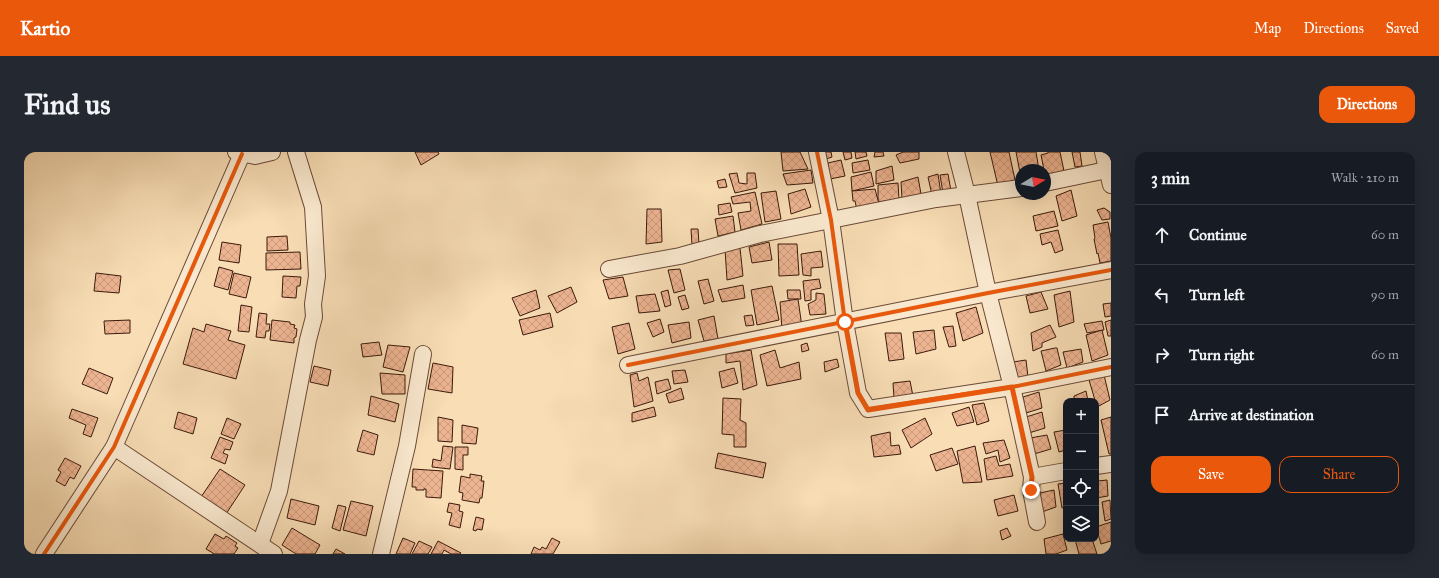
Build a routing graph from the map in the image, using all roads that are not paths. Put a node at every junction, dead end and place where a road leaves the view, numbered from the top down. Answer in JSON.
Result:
{"nodes":[{"id":1,"x":272,"y":152,"type":"edge"},
{"id":2,"x":296,"y":152,"type":"edge"},
{"id":3,"x":816,"y":152,"type":"edge"},
{"id":4,"x":956,"y":152,"type":"edge"},
{"id":5,"x":1103,"y":152,"type":"edge"},
{"id":6,"x":239,"y":153,"type":"edge"},
{"id":7,"x":1110,"y":174,"type":"edge"},
{"id":8,"x":1051,"y":182,"type":"edge"},
{"id":9,"x":1015,"y":189,"type":"edge"},
{"id":10,"x":968,"y":195,"type":"junction"},
{"id":11,"x":831,"y":220,"type":"junction"},
{"id":12,"x":609,"y":269,"type":"dead end"},
{"id":13,"x":1111,"y":270,"type":"edge"},
{"id":14,"x":988,"y":293,"type":"junction"},
{"id":15,"x":845,"y":322,"type":"junction"},
{"id":16,"x":422,"y":354,"type":"dead end"},
{"id":17,"x":628,"y":365,"type":"dead end"},
{"id":18,"x":1111,"y":367,"type":"edge"},
{"id":19,"x":1012,"y":387,"type":"junction"},
{"id":20,"x":114,"y":447,"type":"junction"},
{"id":21,"x":1111,"y":464,"type":"edge"},
{"id":22,"x":1099,"y":466,"type":"edge"},
{"id":23,"x":1063,"y":472,"type":"edge"},
{"id":24,"x":1032,"y":477,"type":"junction"},
{"id":25,"x":1037,"y":522,"type":"dead end"},
{"id":26,"x":260,"y":544,"type":"junction"},
{"id":27,"x":44,"y":554,"type":"edge"},
{"id":28,"x":274,"y":554,"type":"edge"},
{"id":29,"x":381,"y":554,"type":"edge"}],
"edges":[{"from":1,"to":6,"type":"street"},
{"from":2,"to":26,"type":"street"},
{"from":3,"to":11,"type":"street"},
{"from":4,"to":10,"type":"street"},
{"from":5,"to":7,"type":"street"},
{"from":6,"to":20,"type":"street"},
{"from":7,"to":8,"type":"street"},
{"from":9,"to":10,"type":"street"},
{"from":10,"to":11,"type":"street"},
{"from":10,"to":14,"type":"street"},
{"from":11,"to":12,"type":"street"},
{"from":11,"to":15,"type":"street"},
{"from":13,"to":14,"type":"street"},
{"from":14,"to":15,"type":"street"},
{"from":14,"to":19,"type":"street"},
{"from":15,"to":17,"type":"street"},
{"from":15,"to":19,"type":"street"},
{"from":16,"to":29,"type":"street"},
{"from":18,"to":19,"type":"street"},
{"from":19,"to":24,"type":"street"},
{"from":20,"to":26,"type":"street"},
{"from":20,"to":27,"type":"street"},
{"from":21,"to":22,"type":"street"},
{"from":23,"to":24,"type":"street"},
{"from":24,"to":25,"type":"street"},
{"from":26,"to":28,"type":"street"}]}
